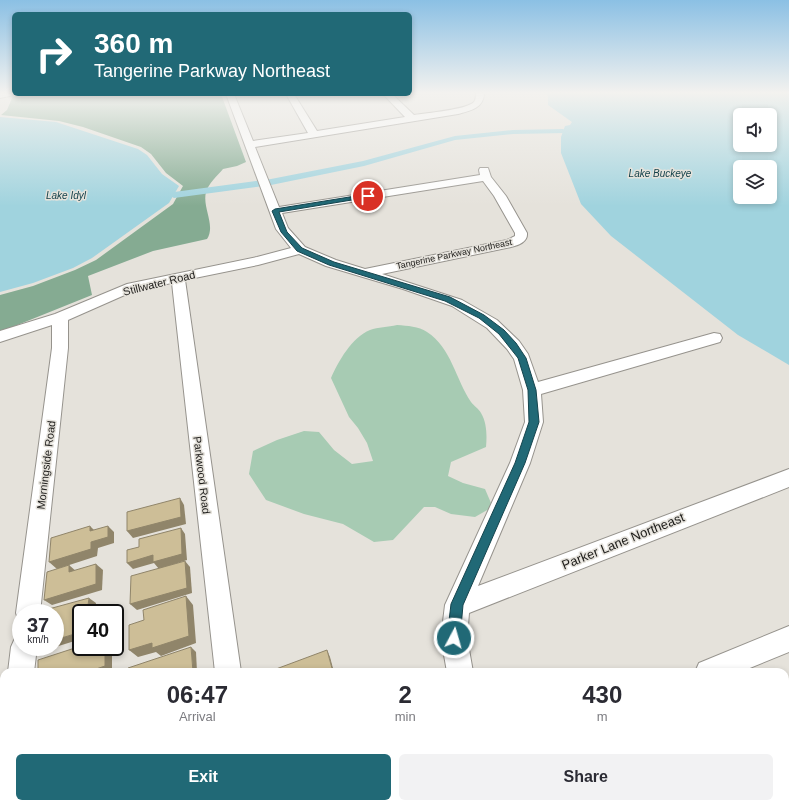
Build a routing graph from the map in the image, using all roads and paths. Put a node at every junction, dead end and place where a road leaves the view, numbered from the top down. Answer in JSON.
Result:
{"nodes":[{"id":1,"x":244,"y":131,"type":"edge"},
{"id":2,"x":311,"y":131,"type":"edge"},
{"id":3,"x":340,"y":131,"type":"edge"},
{"id":4,"x":314,"y":135,"type":"junction"},
{"id":5,"x":249,"y":145,"type":"junction"},
{"id":6,"x":275,"y":211,"type":"junction"},
{"id":7,"x":300,"y":250,"type":"junction"},
{"id":8,"x":364,"y":273,"type":"junction"},
{"id":9,"x":178,"y":277,"type":"junction"},
{"id":10,"x":60,"y":317,"type":"junction"},
{"id":11,"x":0,"y":337,"type":"edge"},
{"id":12,"x":714,"y":338,"type":"dead end"},
{"id":13,"x":532,"y":390,"type":"junction"},
{"id":14,"x":789,"y":478,"type":"edge"},
{"id":15,"x":29,"y":604,"type":"edge"},
{"id":16,"x":457,"y":604,"type":"junction"},
{"id":17,"x":789,"y":639,"type":"edge"},
{"id":18,"x":23,"y":656,"type":"edge"},
{"id":19,"x":21,"y":668,"type":"edge"},
{"id":20,"x":227,"y":668,"type":"edge"},
{"id":21,"x":459,"y":668,"type":"edge"},
{"id":22,"x":718,"y":668,"type":"edge"}],
"edges":[{"from":1,"to":5,"type":"street"},
{"from":2,"to":4,"type":"street"},
{"from":3,"to":4,"type":"street"},
{"from":4,"to":5,"type":"street"},
{"from":5,"to":6,"type":"street"},
{"from":6,"to":7,"type":"street"},
{"from":6,"to":8,"type":"street","name":"Tangerine Parkway Northeast"},
{"from":7,"to":8,"type":"street"},
{"from":7,"to":9,"type":"street","name":"Stillwater Road"},
{"from":8,"to":13,"type":"street"},
{"from":9,"to":10,"type":"street","name":"Stillwater Road"},
{"from":9,"to":20,"type":"street","name":"Parkwood Road"},
{"from":10,"to":11,"type":"street","name":"Stillwater Road"},
{"from":10,"to":15,"type":"street","name":"Morningside Road"},
{"from":12,"to":13,"type":"street"},
{"from":13,"to":16,"type":"street"},
{"from":14,"to":16,"type":"street","name":"Parker Lane Northeast"},
{"from":16,"to":21,"type":"street"},
{"from":17,"to":22,"type":"street"},
{"from":18,"to":19,"type":"street"}]}
